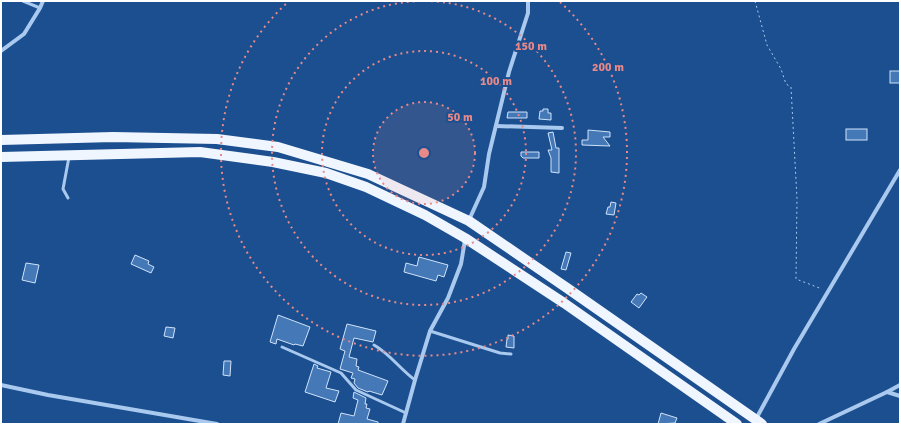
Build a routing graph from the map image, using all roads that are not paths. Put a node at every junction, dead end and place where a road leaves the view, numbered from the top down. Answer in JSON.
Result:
{"nodes":[{"id":1,"x":23,"y":1,"type":"edge"},
{"id":2,"x":44,"y":1,"type":"edge"},
{"id":3,"x":528,"y":1,"type":"edge"},
{"id":4,"x":40,"y":8,"type":"junction"},
{"id":5,"x":1,"y":51,"type":"edge"},
{"id":6,"x":496,"y":126,"type":"junction"},
{"id":7,"x":562,"y":128,"type":"dead end"},
{"id":8,"x":1,"y":140,"type":"edge"},
{"id":9,"x":69,"y":156,"type":"junction"},
{"id":10,"x":1,"y":157,"type":"edge"},
{"id":11,"x":900,"y":170,"type":"edge"},
{"id":12,"x":68,"y":198,"type":"dead end"},
{"id":13,"x":469,"y":221,"type":"junction"},
{"id":14,"x":465,"y":238,"type":"junction"},
{"id":15,"x":430,"y":331,"type":"junction"},
{"id":16,"x":374,"y":345,"type":"dead end"},
{"id":17,"x":282,"y":347,"type":"dead end"},
{"id":18,"x":511,"y":354,"type":"dead end"},
{"id":19,"x":415,"y":380,"type":"junction"},
{"id":20,"x":1,"y":385,"type":"edge"},
{"id":21,"x":900,"y":385,"type":"edge"},
{"id":22,"x":887,"y":392,"type":"junction"},
{"id":23,"x":900,"y":396,"type":"edge"},
{"id":24,"x":406,"y":413,"type":"junction"},
{"id":25,"x":759,"y":422,"type":"edge"},
{"id":26,"x":217,"y":424,"type":"edge"},
{"id":27,"x":403,"y":424,"type":"edge"},
{"id":28,"x":737,"y":424,"type":"edge"},
{"id":29,"x":819,"y":424,"type":"edge"}],
"edges":[{"from":1,"to":4,"type":"lane"},
{"from":2,"to":4,"type":"street"},
{"from":3,"to":6,"type":"street"},
{"from":4,"to":5,"type":"street"},
{"from":6,"to":7,"type":"street"},
{"from":6,"to":13,"type":"street"},
{"from":8,"to":13,"type":"main road"},
{"from":9,"to":10,"type":"main road"},
{"from":9,"to":12,"type":"lane"},
{"from":9,"to":14,"type":"main road"},
{"from":11,"to":25,"type":"street"},
{"from":13,"to":25,"type":"main road"},
{"from":14,"to":15,"type":"street"},
{"from":14,"to":28,"type":"main road"},
{"from":15,"to":18,"type":"lane"},
{"from":15,"to":19,"type":"street"},
{"from":16,"to":19,"type":"lane"},
{"from":17,"to":24,"type":"lane"},
{"from":19,"to":24,"type":"street"},
{"from":20,"to":26,"type":"street"},
{"from":21,"to":22,"type":"street"},
{"from":22,"to":23,"type":"street"},
{"from":22,"to":29,"type":"street"},
{"from":24,"to":27,"type":"street"}]}
